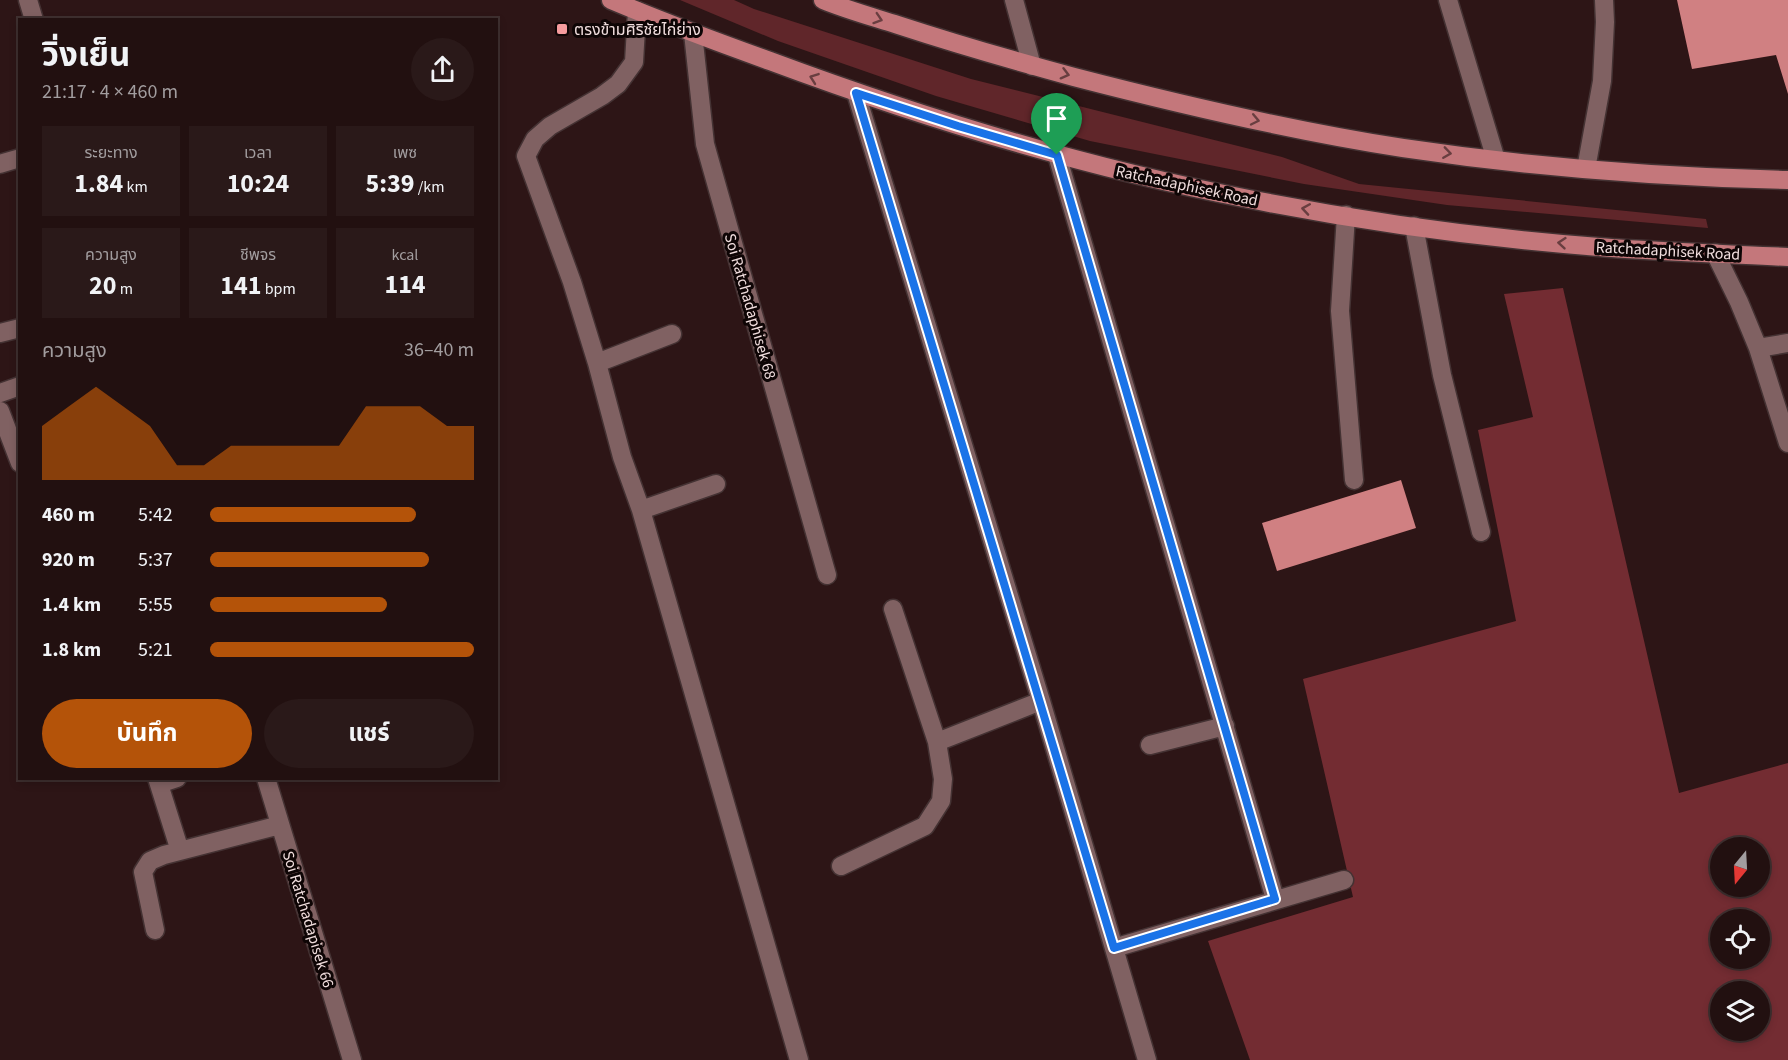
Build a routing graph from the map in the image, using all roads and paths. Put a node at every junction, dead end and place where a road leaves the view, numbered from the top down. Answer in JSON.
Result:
{"nodes":[{"id":1,"x":28,"y":0,"type":"edge"},
{"id":2,"x":611,"y":0,"type":"edge"},
{"id":3,"x":1014,"y":0,"type":"edge"},
{"id":4,"x":1448,"y":0,"type":"edge"},
{"id":5,"x":1604,"y":0,"type":"edge"},
{"id":6,"x":829,"y":1,"type":"edge"},
{"id":7,"x":637,"y":11,"type":"junction"},
{"id":8,"x":33,"y":18,"type":"edge"},
{"id":9,"x":693,"y":33,"type":"junction"},
{"id":10,"x":1032,"y":66,"type":"junction"},
{"id":11,"x":856,"y":93,"type":"junction"},
{"id":12,"x":1057,"y":155,"type":"junction"},
{"id":13,"x":18,"y":159,"type":"edge"},
{"id":14,"x":1496,"y":160,"type":"junction"},
{"id":15,"x":0,"y":164,"type":"edge"},
{"id":16,"x":1586,"y":169,"type":"junction"},
{"id":17,"x":1788,"y":180,"type":"edge"},
{"id":18,"x":1346,"y":215,"type":"junction"},
{"id":19,"x":1414,"y":226,"type":"junction"},
{"id":20,"x":1716,"y":253,"type":"junction"},
{"id":21,"x":1788,"y":256,"type":"edge"},
{"id":22,"x":18,"y":328,"type":"edge"},
{"id":23,"x":0,"y":333,"type":"edge"},
{"id":24,"x":672,"y":334,"type":"dead end"},
{"id":25,"x":1788,"y":343,"type":"edge"},
{"id":26,"x":1758,"y":348,"type":"junction"},
{"id":27,"x":597,"y":363,"type":"junction"},
{"id":28,"x":18,"y":387,"type":"edge"},
{"id":29,"x":0,"y":393,"type":"edge"},
{"id":30,"x":0,"y":411,"type":"edge"},
{"id":31,"x":1788,"y":443,"type":"edge"},
{"id":32,"x":18,"y":458,"type":"edge"},
{"id":33,"x":1354,"y":480,"type":"dead end"},
{"id":34,"x":716,"y":484,"type":"dead end"},
{"id":35,"x":641,"y":510,"type":"junction"},
{"id":36,"x":1481,"y":532,"type":"dead end"},
{"id":37,"x":827,"y":575,"type":"dead end"},
{"id":38,"x":893,"y":609,"type":"dead end"},
{"id":39,"x":1041,"y":701,"type":"junction"},
{"id":40,"x":1224,"y":726,"type":"junction"},
{"id":41,"x":937,"y":742,"type":"junction"},
{"id":42,"x":1150,"y":745,"type":"dead end"},
{"id":43,"x":267,"y":780,"type":"edge"},
{"id":44,"x":158,"y":781,"type":"edge"},
{"id":45,"x":280,"y":825,"type":"junction"},
{"id":46,"x":180,"y":851,"type":"junction"},
{"id":47,"x":841,"y":866,"type":"dead end"},
{"id":48,"x":1344,"y":880,"type":"dead end"},
{"id":49,"x":1275,"y":899,"type":"junction"},
{"id":50,"x":155,"y":930,"type":"dead end"},
{"id":51,"x":1114,"y":948,"type":"junction"},
{"id":52,"x":352,"y":1060,"type":"edge"},
{"id":53,"x":799,"y":1060,"type":"edge"},
{"id":54,"x":1147,"y":1060,"type":"edge"}],
"edges":[{"from":1,"to":8,"type":"street"},
{"from":2,"to":7,"type":"main road","name":"Ratchadaphisek Road"},
{"from":3,"to":10,"type":"street"},
{"from":4,"to":14,"type":"street"},
{"from":5,"to":16,"type":"street"},
{"from":6,"to":10,"type":"main road","one_way":true},
{"from":7,"to":9,"type":"main road","name":"Ratchadaphisek Road"},
{"from":7,"to":27,"type":"street"},
{"from":11,"to":9,"type":"main road","name":"Ratchadaphisek Road","one_way":true},
{"from":9,"to":37,"type":"street","name":"Soi Ratchadaphisek 68"},
{"from":10,"to":14,"type":"main road","one_way":true},
{"from":11,"to":12,"type":"main road","name":"Ratchadaphisek Road"},
{"from":11,"to":39,"type":"street"},
{"from":18,"to":12,"type":"main road","name":"Ratchadaphisek Road","one_way":true},
{"from":12,"to":40,"type":"street"},
{"from":13,"to":15,"type":"street"},
{"from":14,"to":16,"type":"main road"},
{"from":16,"to":17,"type":"main road"},
{"from":18,"to":19,"type":"main road","name":"Ratchadaphisek Road"},
{"from":18,"to":33,"type":"street"},
{"from":20,"to":19,"type":"main road","name":"Ratchadaphisek Road","one_way":true},
{"from":19,"to":36,"type":"street"},
{"from":20,"to":21,"type":"main road","name":"Ratchadaphisek Road"},
{"from":20,"to":26,"type":"street"},
{"from":22,"to":23,"type":"street"},
{"from":24,"to":27,"type":"street"},
{"from":25,"to":26,"type":"street"},
{"from":26,"to":31,"type":"street"},
{"from":27,"to":35,"type":"street"},
{"from":28,"to":29,"type":"street"},
{"from":30,"to":32,"type":"street"},
{"from":34,"to":35,"type":"street"},
{"from":35,"to":53,"type":"street"},
{"from":38,"to":41,"type":"street"},
{"from":39,"to":41,"type":"street"},
{"from":39,"to":51,"type":"street"},
{"from":40,"to":42,"type":"street"},
{"from":40,"to":49,"type":"street"},
{"from":41,"to":47,"type":"street"},
{"from":43,"to":45,"type":"street","name":"Soi Ratchadapisek 66"},
{"from":44,"to":46,"type":"street"},
{"from":45,"to":46,"type":"street"},
{"from":45,"to":52,"type":"street","name":"Soi Ratchadapisek 66"},
{"from":46,"to":50,"type":"street"},
{"from":48,"to":49,"type":"street"},
{"from":49,"to":51,"type":"street"},
{"from":51,"to":54,"type":"street"}]}
